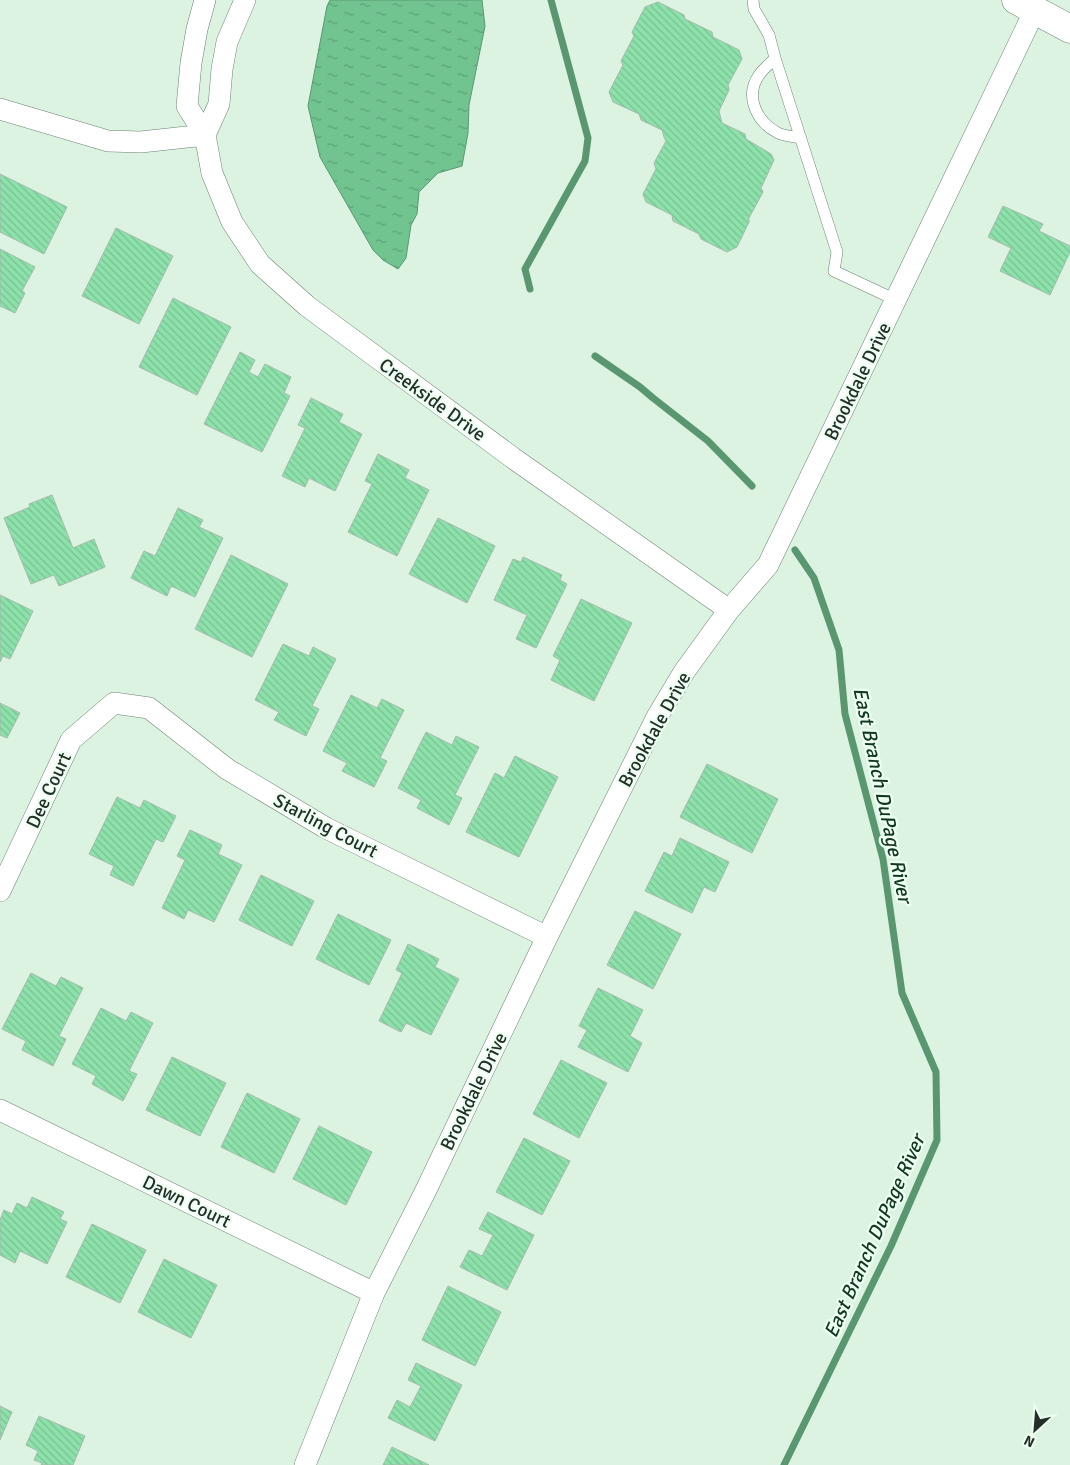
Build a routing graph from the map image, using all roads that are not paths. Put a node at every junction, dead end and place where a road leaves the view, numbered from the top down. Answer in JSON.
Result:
{"nodes":[{"id":1,"x":206,"y":0,"type":"edge"},
{"id":2,"x":245,"y":0,"type":"edge"},
{"id":3,"x":753,"y":0,"type":"edge"},
{"id":4,"x":1025,"y":5,"type":"edge"},
{"id":5,"x":1070,"y":28,"type":"edge"},
{"id":6,"x":775,"y":58,"type":"junction"},
{"id":7,"x":0,"y":109,"type":"edge"},
{"id":8,"x":204,"y":135,"type":"junction"},
{"id":9,"x":801,"y":138,"type":"junction"},
{"id":10,"x":896,"y":300,"type":"junction"},
{"id":11,"x":728,"y":610,"type":"junction"},
{"id":12,"x":114,"y":703,"type":"joint"},
{"id":13,"x":0,"y":891,"type":"edge"},
{"id":14,"x":547,"y":937,"type":"junction"},
{"id":15,"x":0,"y":1110,"type":"edge"},
{"id":16,"x":374,"y":1292,"type":"junction"},
{"id":17,"x":304,"y":1465,"type":"edge"}],
"edges":[{"from":1,"to":8,"type":"street","name":"Creekside Drive"},
{"from":2,"to":8,"type":"street"},
{"from":3,"to":6,"type":"lane"},
{"from":4,"to":5,"type":"main road"},
{"from":4,"to":10,"type":"street","name":"Brookdale Drive"},
{"from":6,"to":9,"type":"lane"},
{"from":6,"to":9,"type":"lane"},
{"from":7,"to":8,"type":"street"},
{"from":8,"to":11,"type":"street","name":"Creekside Drive"},
{"from":9,"to":10,"type":"lane"},
{"from":10,"to":11,"type":"street","name":"Brookdale Drive"},
{"from":11,"to":14,"type":"street","name":"Brookdale Drive"},
{"from":12,"to":13,"type":"street","name":"Dee Court"},
{"from":12,"to":14,"type":"street","name":"Starling Court"},
{"from":14,"to":16,"type":"street","name":"Brookdale Drive"},
{"from":15,"to":16,"type":"street","name":"Dawn Court"},
{"from":16,"to":17,"type":"street","name":"Brookdale Drive"}]}
